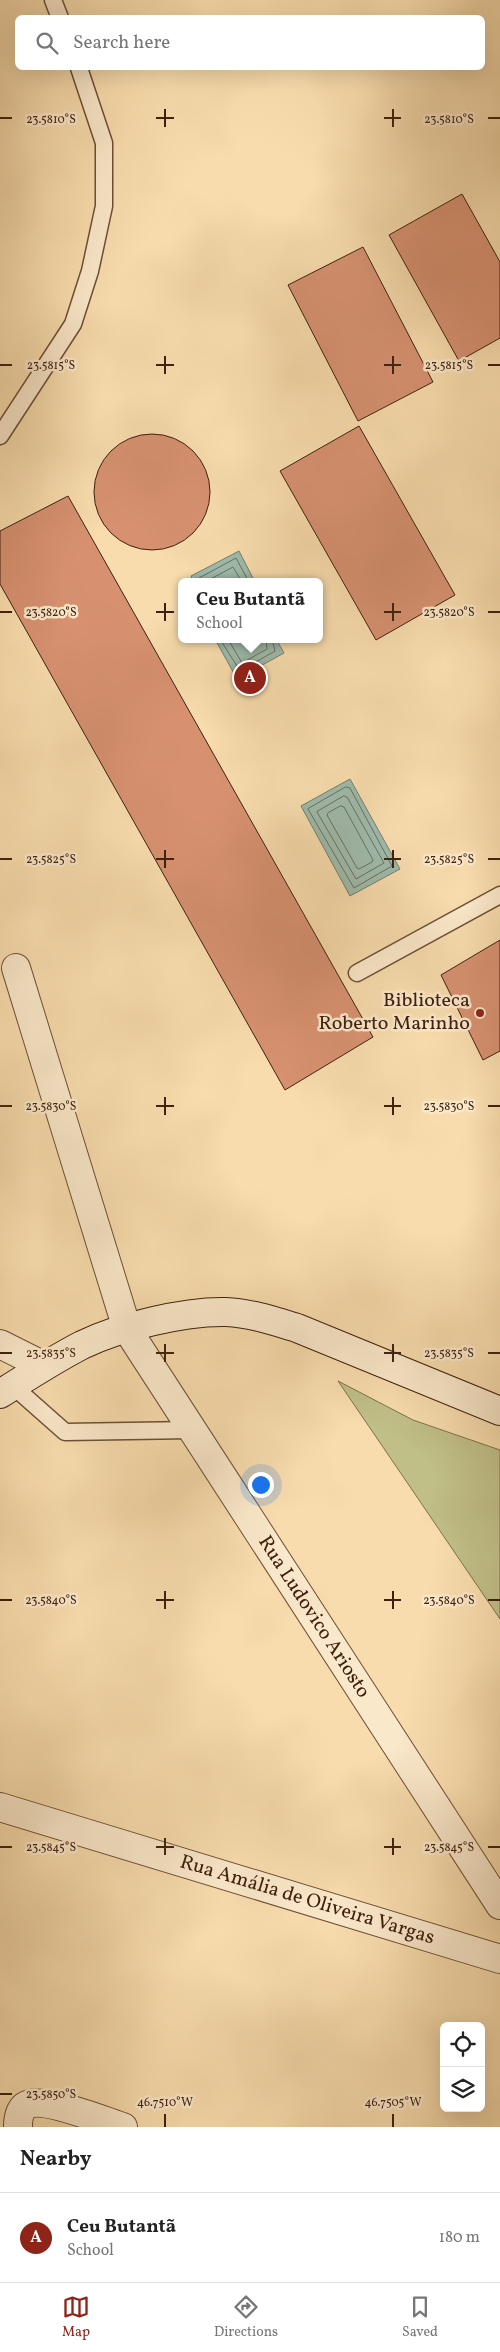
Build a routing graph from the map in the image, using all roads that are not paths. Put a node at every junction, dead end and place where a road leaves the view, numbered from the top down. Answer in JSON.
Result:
{"nodes":[{"id":1,"x":53,"y":0,"type":"edge"},
{"id":2,"x":59,"y":15,"type":"edge"},
{"id":3,"x":80,"y":70,"type":"edge"},
{"id":4,"x":0,"y":436,"type":"edge"},
{"id":5,"x":500,"y":895,"type":"edge"},
{"id":6,"x":16,"y":968,"type":"dead end"},
{"id":7,"x":357,"y":973,"type":"dead end"},
{"id":8,"x":127,"y":1329,"type":"junction"},
{"id":9,"x":0,"y":1344,"type":"edge"},
{"id":10,"x":44,"y":1366,"type":"junction"},
{"id":11,"x":7,"y":1390,"type":"edge"},
{"id":12,"x":500,"y":1411,"type":"edge"},
{"id":13,"x":192,"y":1430,"type":"junction"},
{"id":14,"x":0,"y":1807,"type":"edge"},
{"id":15,"x":500,"y":1905,"type":"edge"},
{"id":16,"x":500,"y":1958,"type":"edge"},
{"id":17,"x":22,"y":2116,"type":"edge"},
{"id":18,"x":122,"y":2127,"type":"edge"}],
"edges":[{"from":1,"to":2,"type":"lane"},
{"from":3,"to":4,"type":"lane"},
{"from":5,"to":7,"type":"lane"},
{"from":6,"to":8,"type":"street","name":"Rua Ludovico Ariosto"},
{"from":8,"to":10,"type":"street"},
{"from":8,"to":12,"type":"street"},
{"from":8,"to":13,"type":"street","name":"Rua Ludovico Ariosto"},
{"from":9,"to":10,"type":"street"},
{"from":10,"to":11,"type":"street"},
{"from":11,"to":13,"type":"lane"},
{"from":13,"to":15,"type":"street","name":"Rua Ludovico Ariosto"},
{"from":14,"to":16,"type":"street","name":"Rua Amália de Oliveira Vargas"},
{"from":17,"to":18,"type":"street"}]}
